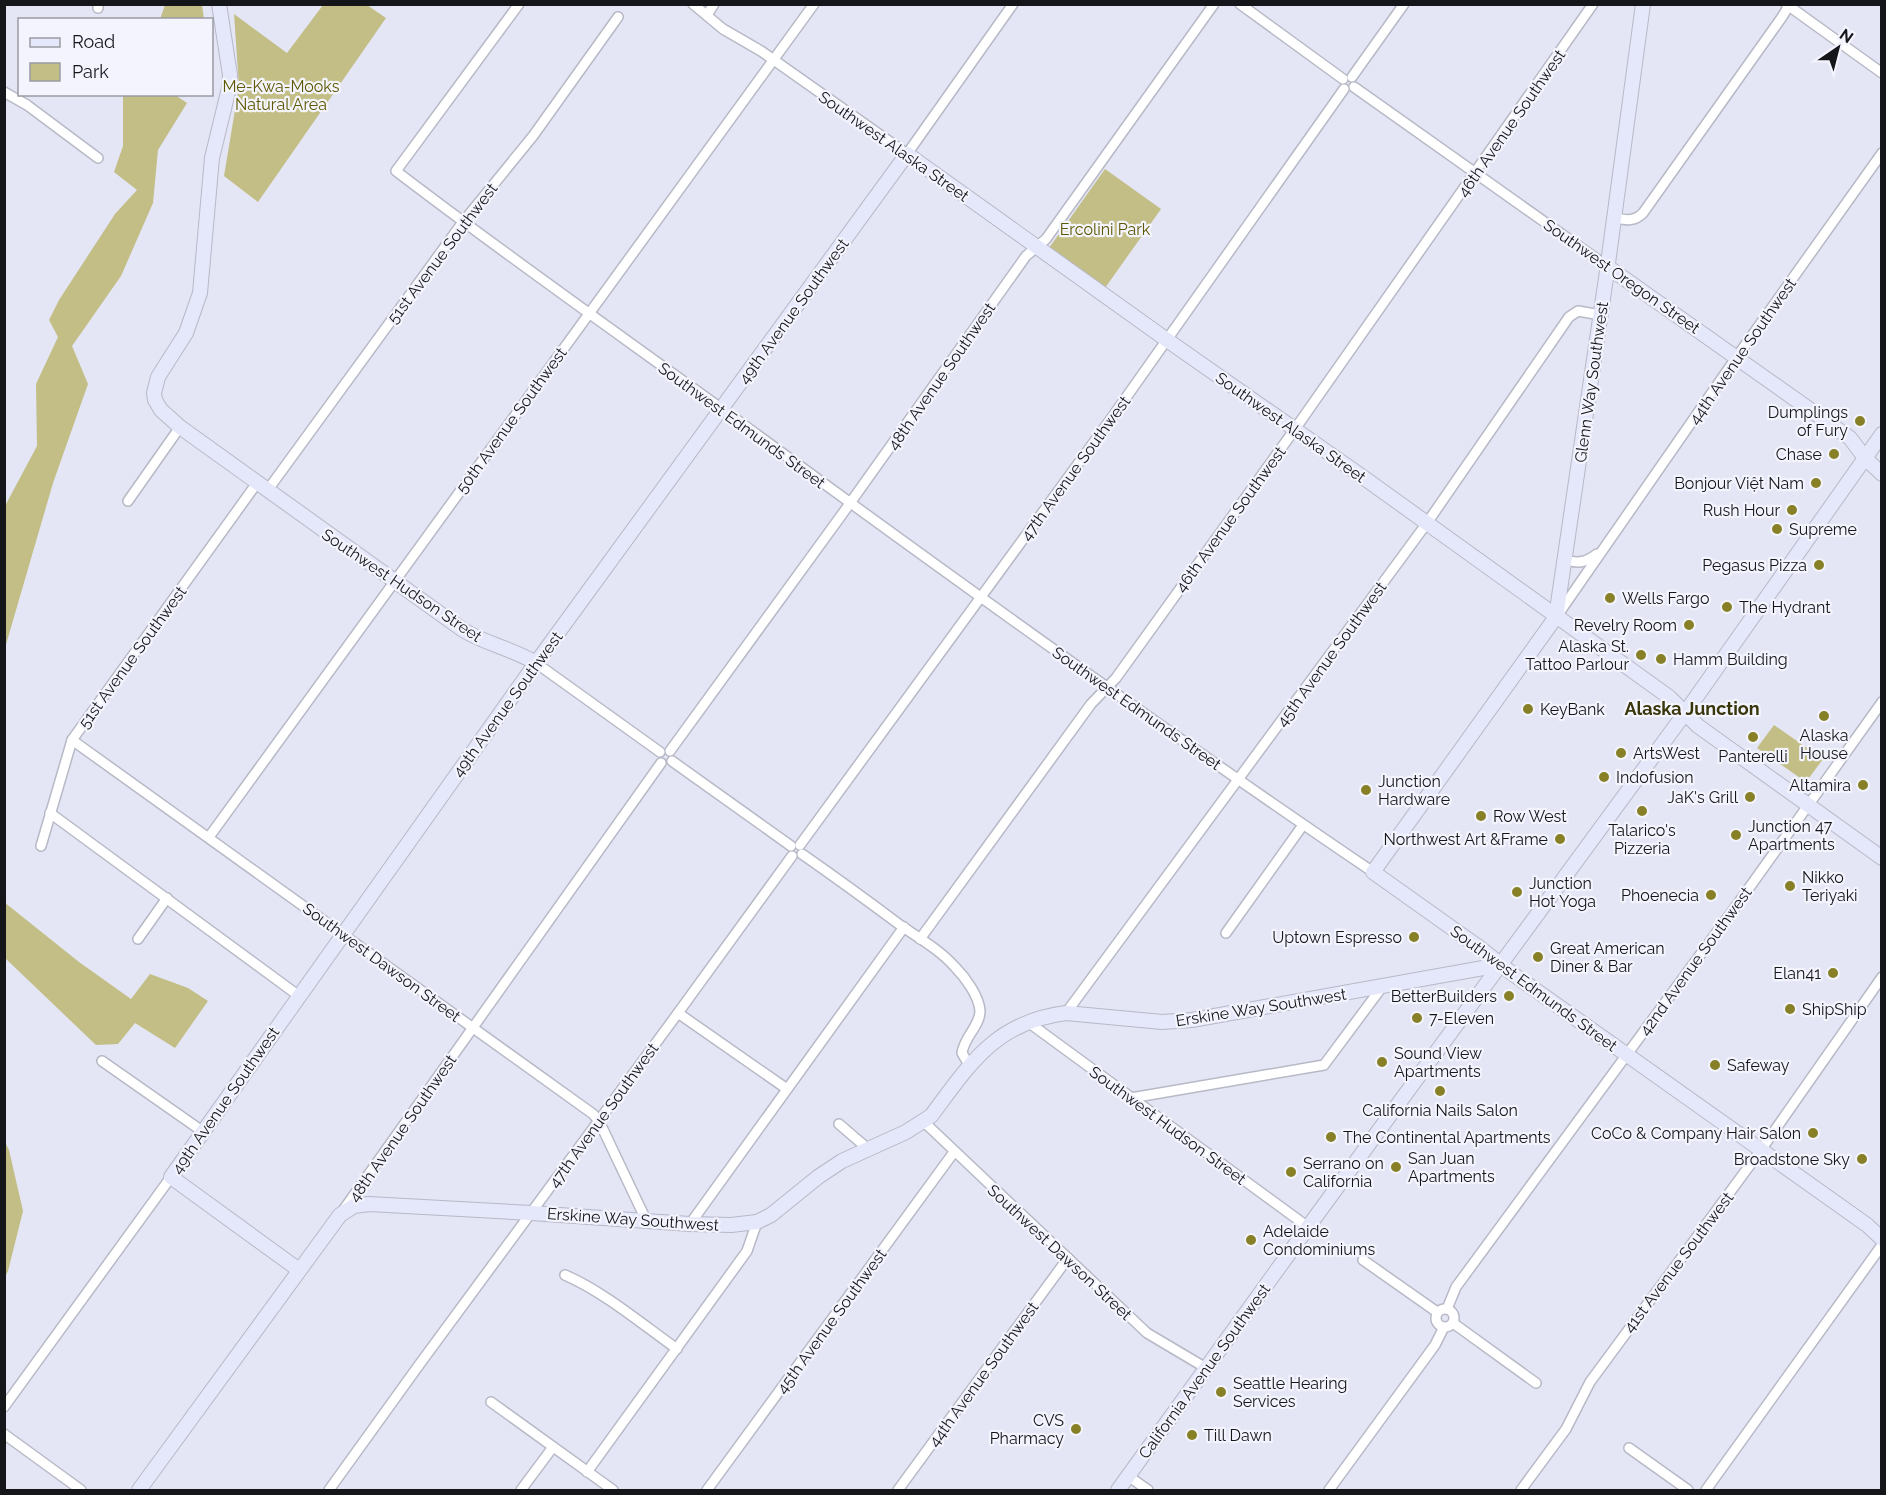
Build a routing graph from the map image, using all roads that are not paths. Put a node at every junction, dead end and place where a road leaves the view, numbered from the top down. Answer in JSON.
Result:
{"nodes":[{"id":1,"x":219,"y":4,"type":"edge"},
{"id":2,"x":519,"y":4,"type":"edge"},
{"id":3,"x":693,"y":4,"type":"edge"},
{"id":4,"x":714,"y":4,"type":"edge"},
{"id":5,"x":814,"y":4,"type":"edge"},
{"id":6,"x":1013,"y":4,"type":"edge"},
{"id":7,"x":1214,"y":4,"type":"edge"},
{"id":8,"x":1240,"y":4,"type":"edge"},
{"id":9,"x":1404,"y":4,"type":"edge"},
{"id":10,"x":1593,"y":4,"type":"edge"},
{"id":11,"x":1643,"y":4,"type":"edge"},
{"id":12,"x":1790,"y":5,"type":"edge"},
{"id":13,"x":706,"y":15,"type":"junction"},
{"id":14,"x":618,"y":17,"type":"dead end"},
{"id":15,"x":774,"y":60,"type":"junction"},
{"id":16,"x":1881,"y":73,"type":"edge"},
{"id":17,"x":1348,"y":83,"type":"junction"},
{"id":18,"x":4,"y":92,"type":"edge"},
{"id":19,"x":1881,"y":153,"type":"edge"},
{"id":20,"x":906,"y":154,"type":"junction"},
{"id":21,"x":98,"y":158,"type":"dead end"},
{"id":22,"x":1475,"y":174,"type":"junction"},
{"id":23,"x":1615,"y":218,"type":"junction"},
{"id":24,"x":463,"y":222,"type":"junction"},
{"id":25,"x":1036,"y":247,"type":"junction"},
{"id":26,"x":1608,"y":267,"type":"junction"},
{"id":27,"x":588,"y":314,"type":"junction"},
{"id":28,"x":1601,"y":315,"type":"junction"},
{"id":29,"x":1167,"y":340,"type":"junction"},
{"id":30,"x":1736,"y":358,"type":"junction"},
{"id":31,"x":721,"y":409,"type":"junction"},
{"id":32,"x":180,"y":427,"type":"junction"},
{"id":33,"x":1295,"y":429,"type":"junction"},
{"id":34,"x":1881,"y":434,"type":"edge"},
{"id":35,"x":1864,"y":458,"type":"junction"},
{"id":36,"x":1881,"y":474,"type":"edge"},
{"id":37,"x":262,"y":487,"type":"junction"},
{"id":38,"x":128,"y":501,"type":"dead end"},
{"id":39,"x":850,"y":503,"type":"junction"},
{"id":40,"x":1427,"y":523,"type":"junction"},
{"id":41,"x":1604,"y":549,"type":"junction"},
{"id":42,"x":1564,"y":560,"type":"junction"},
{"id":43,"x":393,"y":581,"type":"junction"},
{"id":44,"x":981,"y":596,"type":"junction"},
{"id":45,"x":1556,"y":617,"type":"junction"},
{"id":46,"x":536,"y":663,"type":"junction"},
{"id":47,"x":1107,"y":687,"type":"junction"},
{"id":48,"x":1881,"y":702,"type":"edge"},
{"id":49,"x":1685,"y":713,"type":"junction"},
{"id":50,"x":72,"y":740,"type":"junction"},
{"id":51,"x":667,"y":754,"type":"junction"},
{"id":52,"x":1239,"y":780,"type":"junction"},
{"id":53,"x":1809,"y":806,"type":"junction"},
{"id":54,"x":50,"y":813,"type":"junction"},
{"id":55,"x":1303,"y":825,"type":"junction"},
{"id":56,"x":208,"y":837,"type":"junction"},
{"id":57,"x":41,"y":846,"type":"dead end"},
{"id":58,"x":796,"y":850,"type":"junction"},
{"id":59,"x":1881,"y":858,"type":"edge"},
{"id":60,"x":1373,"y":872,"type":"junction"},
{"id":61,"x":167,"y":898,"type":"junction"},
{"id":62,"x":904,"y":927,"type":"junction"},
{"id":63,"x":1226,"y":933,"type":"dead end"},
{"id":64,"x":343,"y":934,"type":"junction"},
{"id":65,"x":138,"y":939,"type":"dead end"},
{"id":66,"x":920,"y":939,"type":"junction"},
{"id":67,"x":1500,"y":965,"type":"junction"},
{"id":68,"x":1881,"y":977,"type":"edge"},
{"id":69,"x":1382,"y":987,"type":"junction"},
{"id":70,"x":299,"y":996,"type":"junction"},
{"id":71,"x":678,"y":1013,"type":"junction"},
{"id":72,"x":1066,"y":1013,"type":"junction"},
{"id":73,"x":1028,"y":1022,"type":"junction"},
{"id":74,"x":473,"y":1027,"type":"junction"},
{"id":75,"x":1626,"y":1055,"type":"junction"},
{"id":76,"x":102,"y":1062,"type":"dead end"},
{"id":77,"x":969,"y":1065,"type":"junction"},
{"id":78,"x":787,"y":1089,"type":"junction"},
{"id":79,"x":1131,"y":1098,"type":"junction"},
{"id":80,"x":599,"y":1121,"type":"junction"},
{"id":81,"x":924,"y":1122,"type":"junction"},
{"id":82,"x":839,"y":1124,"type":"dead end"},
{"id":83,"x":202,"y":1131,"type":"junction"},
{"id":84,"x":867,"y":1148,"type":"junction"},
{"id":85,"x":1761,"y":1150,"type":"junction"},
{"id":86,"x":954,"y":1152,"type":"junction"},
{"id":87,"x":171,"y":1177,"type":"junction"},
{"id":88,"x":531,"y":1213,"type":"junction"},
{"id":89,"x":340,"y":1215,"type":"junction"},
{"id":90,"x":647,"y":1222,"type":"junction"},
{"id":91,"x":757,"y":1222,"type":"junction"},
{"id":92,"x":690,"y":1224,"type":"junction"},
{"id":93,"x":1308,"y":1227,"type":"junction"},
{"id":94,"x":1881,"y":1239,"type":"edge"},
{"id":95,"x":1881,"y":1245,"type":"edge"},
{"id":96,"x":1068,"y":1258,"type":"junction"},
{"id":97,"x":1363,"y":1260,"type":"dead end"},
{"id":98,"x":299,"y":1270,"type":"junction"},
{"id":99,"x":565,"y":1275,"type":"dead end"},
{"id":100,"x":1442,"y":1311,"type":"junction"},
{"id":101,"x":1448,"y":1325,"type":"junction"},
{"id":102,"x":677,"y":1349,"type":"junction"},
{"id":103,"x":1206,"y":1368,"type":"junction"},
{"id":104,"x":1536,"y":1383,"type":"dead end"},
{"id":105,"x":491,"y":1402,"type":"dead end"},
{"id":106,"x":4,"y":1407,"type":"edge"},
{"id":107,"x":4,"y":1434,"type":"edge"},
{"id":108,"x":553,"y":1447,"type":"junction"},
{"id":109,"x":1629,"y":1448,"type":"dead end"},
{"id":110,"x":587,"y":1472,"type":"junction"},
{"id":111,"x":1128,"y":1476,"type":"junction"},
{"id":112,"x":81,"y":1491,"type":"edge"},
{"id":113,"x":139,"y":1491,"type":"edge"},
{"id":114,"x":329,"y":1491,"type":"edge"},
{"id":115,"x":521,"y":1491,"type":"edge"},
{"id":116,"x":613,"y":1491,"type":"edge"},
{"id":117,"x":707,"y":1491,"type":"edge"},
{"id":118,"x":898,"y":1491,"type":"edge"},
{"id":119,"x":1118,"y":1491,"type":"edge"},
{"id":120,"x":1148,"y":1491,"type":"edge"},
{"id":121,"x":1329,"y":1491,"type":"edge"},
{"id":122,"x":1521,"y":1491,"type":"edge"},
{"id":123,"x":1688,"y":1491,"type":"edge"},
{"id":124,"x":1706,"y":1491,"type":"edge"}],
"edges":[{"from":1,"to":32,"type":"street","name":"Southwest Hudson Street"},
{"from":2,"to":24,"type":"street","name":"Southwest Edmunds Street"},
{"from":3,"to":13,"type":"street","name":"Southwest Alaska Street"},
{"from":4,"to":13,"type":"street"},
{"from":5,"to":15,"type":"street","name":"50th Avenue Southwest"},
{"from":6,"to":20,"type":"street","name":"49th Avenue Southwest"},
{"from":7,"to":25,"type":"street","name":"48th Avenue Southwest"},
{"from":8,"to":17,"type":"street","name":"Southwest Oregon Street"},
{"from":9,"to":17,"type":"street","name":"47th Avenue Southwest"},
{"from":10,"to":22,"type":"street","name":"46th Avenue Southwest"},
{"from":11,"to":23,"type":"street","name":"Glenn Way Southwest"},
{"from":12,"to":16,"type":"street"},
{"from":12,"to":23,"type":"street"},
{"from":13,"to":15,"type":"street","name":"Southwest Alaska Street"},
{"from":14,"to":24,"type":"street","name":"51st Avenue Southwest"},
{"from":15,"to":20,"type":"street","name":"Southwest Alaska Street"},
{"from":15,"to":27,"type":"street","name":"50th Avenue Southwest"},
{"from":17,"to":22,"type":"street","name":"Southwest Oregon Street"},
{"from":17,"to":29,"type":"street","name":"47th Avenue Southwest"},
{"from":18,"to":21,"type":"street"},
{"from":19,"to":30,"type":"street","name":"44th Avenue Southwest"},
{"from":20,"to":25,"type":"street","name":"Southwest Alaska Street"},
{"from":20,"to":31,"type":"street","name":"49th Avenue Southwest"},
{"from":22,"to":26,"type":"street","name":"Southwest Oregon Street"},
{"from":22,"to":33,"type":"street","name":"46th Avenue Southwest"},
{"from":23,"to":26,"type":"street","name":"Glenn Way Southwest"},
{"from":24,"to":27,"type":"street","name":"Southwest Edmunds Street"},
{"from":24,"to":37,"type":"street","name":"51st Avenue Southwest"},
{"from":25,"to":29,"type":"street","name":"Southwest Alaska Street"},
{"from":25,"to":39,"type":"street","name":"48th Avenue Southwest"},
{"from":26,"to":28,"type":"street","name":"Glenn Way Southwest"},
{"from":26,"to":30,"type":"street","name":"Southwest Oregon Street"},
{"from":27,"to":31,"type":"street","name":"Southwest Edmunds Street"},
{"from":27,"to":43,"type":"street","name":"50th Avenue Southwest"},
{"from":28,"to":40,"type":"street","name":"45th Avenue Southwest"},
{"from":28,"to":42,"type":"street","name":"Glenn Way Southwest"},
{"from":29,"to":33,"type":"street","name":"Southwest Alaska Street"},
{"from":29,"to":44,"type":"street","name":"47th Avenue Southwest"},
{"from":30,"to":35,"type":"street","name":"Southwest Oregon Street"},
{"from":30,"to":41,"type":"street","name":"44th Avenue Southwest"},
{"from":31,"to":39,"type":"street","name":"Southwest Edmunds Street"},
{"from":31,"to":46,"type":"street","name":"49th Avenue Southwest"},
{"from":32,"to":37,"type":"street","name":"Southwest Hudson Street"},
{"from":32,"to":38,"type":"street"},
{"from":33,"to":40,"type":"street","name":"Southwest Alaska Street"},
{"from":33,"to":47,"type":"street","name":"46th Avenue Southwest"},
{"from":34,"to":35,"type":"street","name":"California Avenue Southwest"},
{"from":35,"to":36,"type":"street","name":"Southwest Oregon Street"},
{"from":35,"to":49,"type":"street","name":"California Avenue Southwest"},
{"from":37,"to":43,"type":"street","name":"Southwest Hudson Street"},
{"from":37,"to":50,"type":"street","name":"51st Avenue Southwest"},
{"from":39,"to":44,"type":"street","name":"Southwest Edmunds Street"},
{"from":39,"to":51,"type":"street","name":"48th Avenue Southwest"},
{"from":40,"to":45,"type":"street","name":"Southwest Alaska Street"},
{"from":40,"to":52,"type":"street","name":"45th Avenue Southwest"},
{"from":41,"to":42,"type":"street","name":"44th Avenue Southwest"},
{"from":41,"to":45,"type":"street","name":"44th Avenue Southwest"},
{"from":42,"to":45,"type":"street","name":"Glenn Way Southwest"},
{"from":43,"to":46,"type":"street","name":"Southwest Hudson Street"},
{"from":43,"to":56,"type":"street","name":"50th Avenue Southwest"},
{"from":44,"to":47,"type":"street","name":"Southwest Edmunds Street"},
{"from":44,"to":58,"type":"street","name":"47th Avenue Southwest"},
{"from":45,"to":49,"type":"street","name":"Southwest Alaska Street"},
{"from":45,"to":60,"type":"street","name":"44th Avenue Southwest"},
{"from":46,"to":51,"type":"street","name":"Southwest Hudson Street"},
{"from":46,"to":64,"type":"street","name":"49th Avenue Southwest"},
{"from":47,"to":52,"type":"street","name":"Southwest Edmunds Street"},
{"from":47,"to":66,"type":"street","name":"46th Avenue Southwest"},
{"from":48,"to":53,"type":"street","name":"42nd Avenue Southwest"},
{"from":49,"to":53,"type":"street","name":"Southwest Alaska Street"},
{"from":49,"to":67,"type":"street","name":"California Avenue Southwest"},
{"from":50,"to":54,"type":"street","name":"51st Avenue Southwest"},
{"from":50,"to":56,"type":"street","name":"Southwest Dawson Street"},
{"from":51,"to":58,"type":"street","name":"Southwest Hudson Street"},
{"from":51,"to":74,"type":"street","name":"48th Avenue Southwest"},
{"from":52,"to":55,"type":"street","name":"Southwest Edmunds Street"},
{"from":52,"to":72,"type":"street","name":"45th Avenue Southwest"},
{"from":53,"to":59,"type":"street","name":"Southwest Alaska Street"},
{"from":53,"to":75,"type":"street","name":"42nd Avenue Southwest"},
{"from":54,"to":57,"type":"street","name":"51st Avenue Southwest"},
{"from":54,"to":61,"type":"street"},
{"from":55,"to":60,"type":"street","name":"Southwest Edmunds Street"},
{"from":55,"to":63,"type":"street"},
{"from":56,"to":64,"type":"street","name":"Southwest Dawson Street"},
{"from":58,"to":62,"type":"street","name":"Southwest Hudson Street"},
{"from":58,"to":71,"type":"street","name":"47th Avenue Southwest"},
{"from":60,"to":67,"type":"street","name":"Southwest Edmunds Street"},
{"from":61,"to":65,"type":"street"},
{"from":61,"to":70,"type":"street"},
{"from":62,"to":66,"type":"street","name":"Southwest Hudson Street"},
{"from":62,"to":78,"type":"street"},
{"from":64,"to":70,"type":"street","name":"49th Avenue Southwest"},
{"from":64,"to":74,"type":"street","name":"Southwest Dawson Street"},
{"from":66,"to":77,"type":"street","name":"Southwest Hudson Street"},
{"from":67,"to":69,"type":"street","name":"Erskine Way Southwest"},
{"from":67,"to":75,"type":"street","name":"Southwest Edmunds Street"},
{"from":67,"to":93,"type":"street","name":"California Avenue Southwest"},
{"from":68,"to":85,"type":"street","name":"41st Avenue Southwest"},
{"from":69,"to":72,"type":"street","name":"Erskine Way Southwest"},
{"from":69,"to":79,"type":"street"},
{"from":70,"to":83,"type":"street","name":"49th Avenue Southwest"},
{"from":71,"to":78,"type":"street"},
{"from":71,"to":80,"type":"street","name":"47th Avenue Southwest"},
{"from":72,"to":73,"type":"street","name":"Erskine Way Southwest"},
{"from":73,"to":77,"type":"street","name":"Erskine Way Southwest"},
{"from":73,"to":79,"type":"street","name":"Southwest Hudson Street"},
{"from":74,"to":80,"type":"street","name":"Southwest Dawson Street"},
{"from":74,"to":89,"type":"street","name":"48th Avenue Southwest"},
{"from":75,"to":85,"type":"street","name":"Southwest Edmunds Street"},
{"from":75,"to":100,"type":"street","name":"42nd Avenue Southwest"},
{"from":76,"to":83,"type":"street"},
{"from":77,"to":81,"type":"street","name":"Erskine Way Southwest"},
{"from":78,"to":92,"type":"street"},
{"from":79,"to":93,"type":"street","name":"Southwest Hudson Street"},
{"from":80,"to":88,"type":"street","name":"47th Avenue Southwest"},
{"from":80,"to":90,"type":"street","name":"Southwest Dawson Street"},
{"from":81,"to":84,"type":"street","name":"Erskine Way Southwest"},
{"from":81,"to":86,"type":"street","name":"Southwest Dawson Street"},
{"from":82,"to":84,"type":"street"},
{"from":83,"to":87,"type":"street","name":"49th Avenue Southwest"},
{"from":84,"to":91,"type":"street","name":"Erskine Way Southwest"},
{"from":85,"to":94,"type":"street","name":"Southwest Edmunds Street"},
{"from":85,"to":122,"type":"street","name":"41st Avenue Southwest"},
{"from":86,"to":96,"type":"street","name":"Southwest Dawson Street"},
{"from":86,"to":117,"type":"street","name":"45th Avenue Southwest"},
{"from":87,"to":98,"type":"street"},
{"from":87,"to":106,"type":"street","name":"49th Avenue Southwest"},
{"from":88,"to":89,"type":"street","name":"Erskine Way Southwest"},
{"from":88,"to":90,"type":"street","name":"Erskine Way Southwest"},
{"from":88,"to":114,"type":"street","name":"47th Avenue Southwest"},
{"from":89,"to":98,"type":"street","name":"48th Avenue Southwest"},
{"from":90,"to":92,"type":"street","name":"Erskine Way Southwest"},
{"from":91,"to":92,"type":"street","name":"Erskine Way Southwest"},
{"from":91,"to":102,"type":"street"},
{"from":93,"to":103,"type":"street","name":"California Avenue Southwest"},
{"from":95,"to":124,"type":"street"},
{"from":96,"to":103,"type":"street","name":"Southwest Dawson Street"},
{"from":96,"to":118,"type":"street","name":"44th Avenue Southwest"},
{"from":97,"to":100,"type":"street"},
{"from":98,"to":113,"type":"street","name":"48th Avenue Southwest"},
{"from":99,"to":102,"type":"street"},
{"from":100,"to":101,"type":"street"},
{"from":100,"to":101,"type":"street"},
{"from":101,"to":104,"type":"street"},
{"from":101,"to":121,"type":"street"},
{"from":102,"to":110,"type":"street"},
{"from":103,"to":111,"type":"street","name":"California Avenue Southwest"},
{"from":105,"to":108,"type":"street"},
{"from":107,"to":112,"type":"street"},
{"from":108,"to":110,"type":"street"},
{"from":108,"to":115,"type":"street"},
{"from":109,"to":123,"type":"street"},
{"from":110,"to":116,"type":"street"},
{"from":111,"to":119,"type":"street","name":"California Avenue Southwest"},
{"from":111,"to":120,"type":"street"}]}
